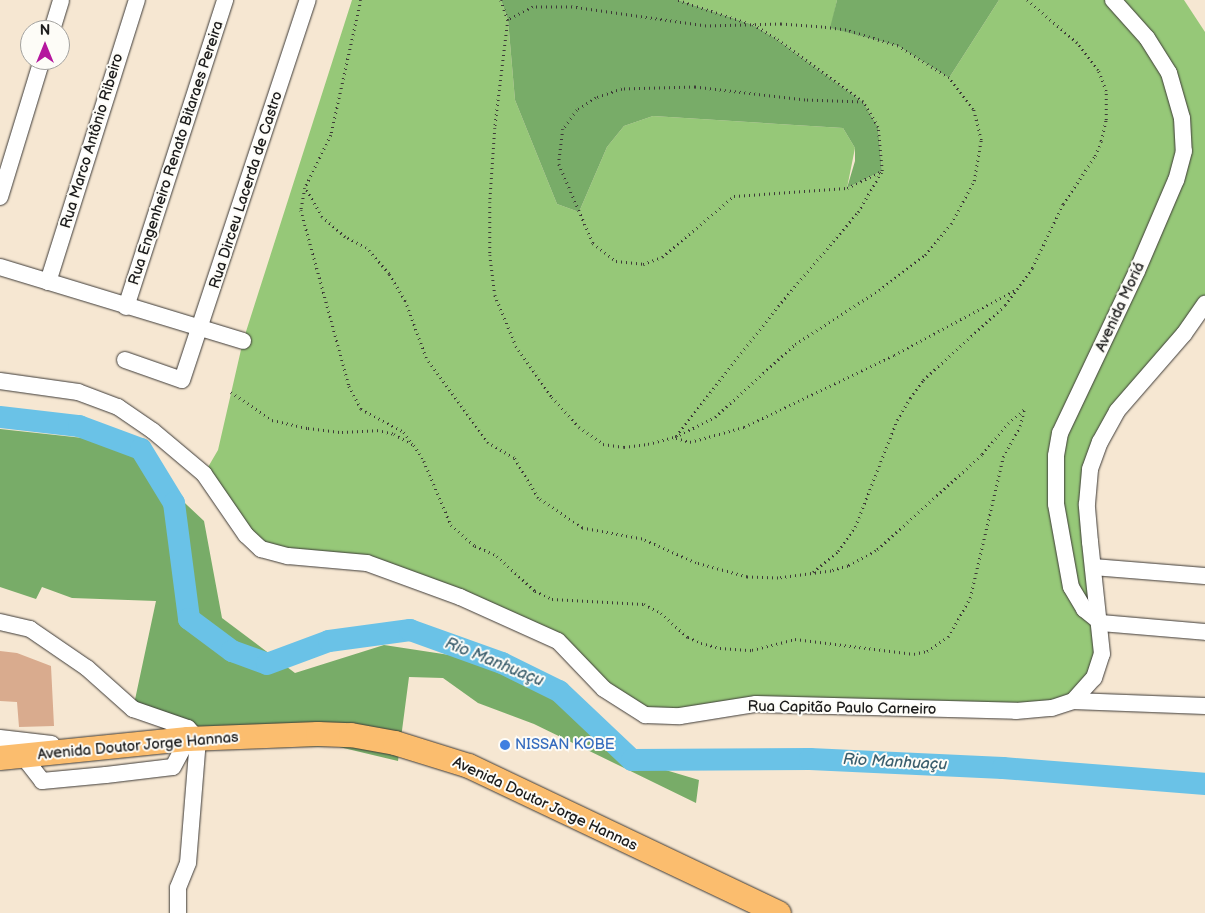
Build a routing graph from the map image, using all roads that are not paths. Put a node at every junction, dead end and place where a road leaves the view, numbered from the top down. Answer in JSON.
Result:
{"nodes":[{"id":1,"x":61,"y":0,"type":"edge"},
{"id":2,"x":137,"y":0,"type":"edge"},
{"id":3,"x":225,"y":0,"type":"edge"},
{"id":4,"x":308,"y":0,"type":"edge"},
{"id":5,"x":1113,"y":0,"type":"edge"},
{"id":6,"x":55,"y":20,"type":"edge"},
{"id":7,"x":39,"y":70,"type":"edge"},
{"id":8,"x":0,"y":197,"type":"edge"},
{"id":9,"x":0,"y":267,"type":"edge"},
{"id":10,"x":48,"y":282,"type":"junction"},
{"id":11,"x":1205,"y":304,"type":"edge"},
{"id":12,"x":126,"y":307,"type":"junction"},
{"id":13,"x":201,"y":329,"type":"junction"},
{"id":14,"x":243,"y":341,"type":"dead end"},
{"id":15,"x":125,"y":360,"type":"dead end"},
{"id":16,"x":0,"y":381,"type":"edge"},
{"id":17,"x":1093,"y":567,"type":"junction"},
{"id":18,"x":1205,"y":576,"type":"edge"},
{"id":19,"x":0,"y":622,"type":"edge"},
{"id":20,"x":1101,"y":623,"type":"junction"},
{"id":21,"x":1199,"y":632,"type":"edge"},
{"id":22,"x":1073,"y":701,"type":"junction"},
{"id":23,"x":1205,"y":706,"type":"edge"},
{"id":24,"x":0,"y":738,"type":"edge"},
{"id":25,"x":193,"y":739,"type":"junction"},
{"id":26,"x":121,"y":745,"type":"junction"},
{"id":27,"x":11,"y":757,"type":"edge"},
{"id":28,"x":178,"y":913,"type":"edge"},
{"id":29,"x":779,"y":913,"type":"edge"}],
"edges":[{"from":1,"to":6,"type":"street"},
{"from":2,"to":10,"type":"street","name":"Rua Marco Antônio Ribeiro"},
{"from":3,"to":12,"type":"street","name":"Rua Engenheiro Renato Bitaraes Pereira"},
{"from":4,"to":13,"type":"street","name":"Rua Dirceu Lacerda de Castro"},
{"from":5,"to":20,"type":"street","name":"Avenida Moriá"},
{"from":7,"to":8,"type":"street"},
{"from":9,"to":10,"type":"street"},
{"from":10,"to":12,"type":"street"},
{"from":11,"to":17,"type":"street"},
{"from":12,"to":13,"type":"street"},
{"from":13,"to":14,"type":"street"},
{"from":13,"to":15,"type":"street","name":"Rua Dirceu Lacerda de Castro"},
{"from":16,"to":22,"type":"street","name":"Rua Capitão Paulo Carneiro"},
{"from":17,"to":18,"type":"street"},
{"from":17,"to":20,"type":"street"},
{"from":19,"to":25,"type":"street"},
{"from":20,"to":21,"type":"street"},
{"from":20,"to":22,"type":"street"},
{"from":22,"to":23,"type":"street"},
{"from":24,"to":26,"type":"street"},
{"from":25,"to":26,"type":"highway","name":"Avenida Doutor Jorge Hannas"},
{"from":25,"to":27,"type":"street"},
{"from":25,"to":28,"type":"street"},
{"from":25,"to":29,"type":"highway","name":"Avenida Doutor Jorge Hannas"},
{"from":26,"to":27,"type":"highway","name":"Avenida Doutor Jorge Hannas"}]}
